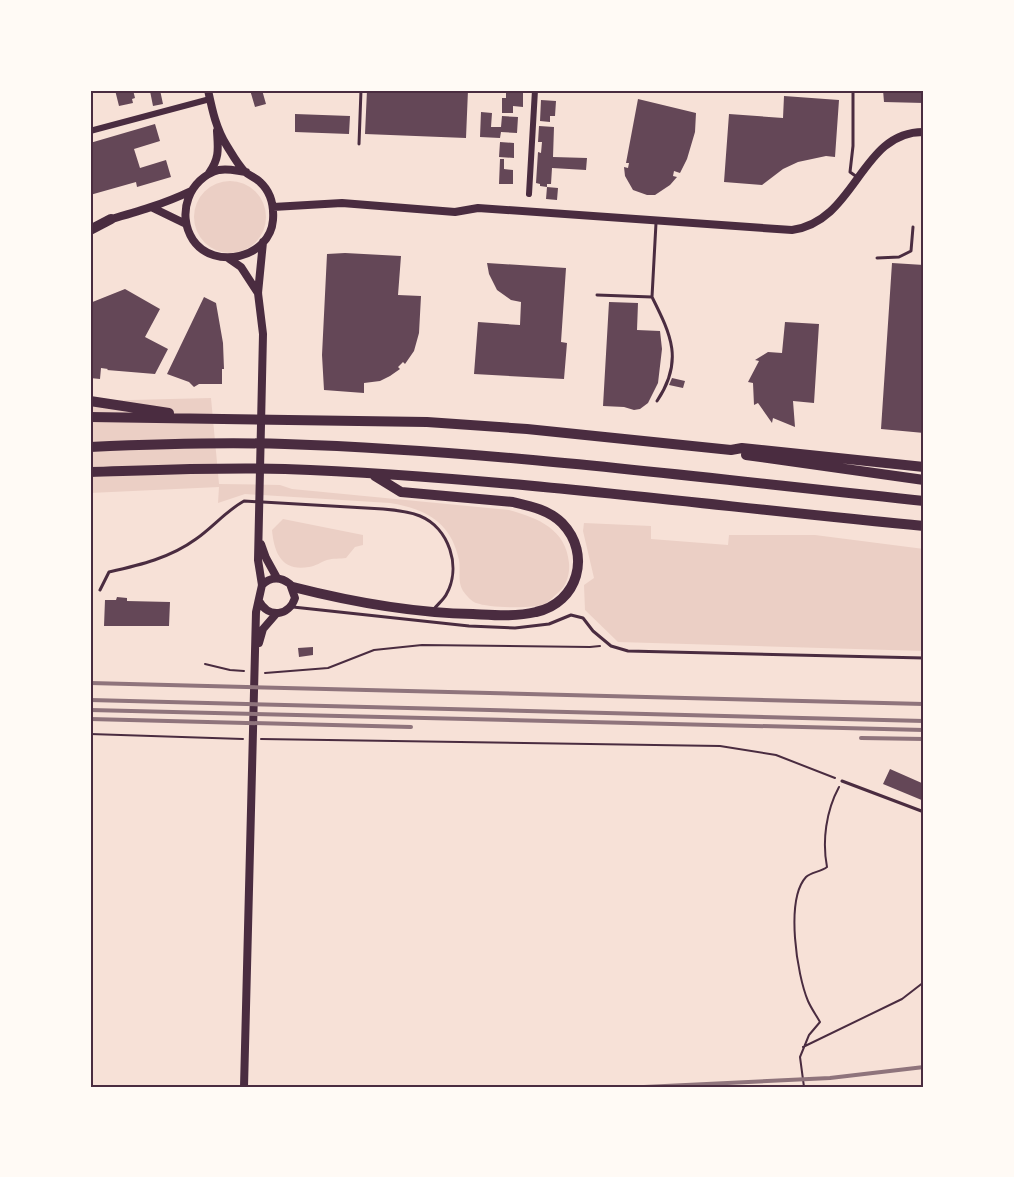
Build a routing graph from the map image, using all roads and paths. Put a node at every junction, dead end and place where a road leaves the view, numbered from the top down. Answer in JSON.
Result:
{"nodes":[{"id":1,"x":361,"y":90,"type":"edge"},
{"id":2,"x":535,"y":90,"type":"edge"},
{"id":3,"x":853,"y":90,"type":"edge"},
{"id":4,"x":209,"y":94,"type":"edge"},
{"id":5,"x":218,"y":129,"type":"junction"},
{"id":6,"x":90,"y":131,"type":"edge"},
{"id":7,"x":924,"y":132,"type":"edge"},
{"id":8,"x":359,"y":144,"type":"dead end"},
{"id":9,"x":246,"y":172,"type":"junction"},
{"id":10,"x":206,"y":176,"type":"junction"},
{"id":11,"x":859,"y":178,"type":"junction"},
{"id":12,"x":191,"y":191,"type":"junction"},
{"id":13,"x":529,"y":194,"type":"dead end"},
{"id":14,"x":273,"y":207,"type":"junction"},
{"id":15,"x":153,"y":208,"type":"junction"},
{"id":16,"x":111,"y":219,"type":"junction"},
{"id":17,"x":656,"y":221,"type":"junction"},
{"id":18,"x":186,"y":224,"type":"junction"},
{"id":19,"x":90,"y":225,"type":"edge"},
{"id":20,"x":913,"y":227,"type":"dead end"},
{"id":21,"x":90,"y":230,"type":"edge"},
{"id":22,"x":262,"y":242,"type":"junction"},
{"id":23,"x":228,"y":258,"type":"junction"},
{"id":24,"x":877,"y":258,"type":"dead end"},
{"id":25,"x":258,"y":293,"type":"junction"},
{"id":26,"x":597,"y":295,"type":"dead end"},
{"id":27,"x":652,"y":297,"type":"junction"},
{"id":28,"x":90,"y":401,"type":"edge"},
{"id":29,"x":657,"y":401,"type":"dead end"},
{"id":30,"x":90,"y":417,"type":"edge"},
{"id":31,"x":208,"y":419,"type":"junction"},
{"id":32,"x":90,"y":447,"type":"edge"},
{"id":33,"x":731,"y":450,"type":"junction"},
{"id":34,"x":924,"y":467,"type":"edge"},
{"id":35,"x":90,"y":472,"type":"edge"},
{"id":36,"x":372,"y":474,"type":"junction"},
{"id":37,"x":924,"y":480,"type":"edge"},
{"id":38,"x":924,"y":501,"type":"edge"},
{"id":39,"x":924,"y":526,"type":"edge"},
{"id":40,"x":259,"y":537,"type":"junction"},
{"id":41,"x":277,"y":578,"type":"junction"},
{"id":42,"x":262,"y":585,"type":"junction"},
{"id":43,"x":293,"y":588,"type":"junction"},
{"id":44,"x":100,"y":590,"type":"dead end"},
{"id":45,"x":260,"y":601,"type":"junction"},
{"id":46,"x":291,"y":607,"type":"junction"},
{"id":47,"x":276,"y":614,"type":"junction"},
{"id":48,"x":429,"y":617,"type":"junction"},
{"id":49,"x":609,"y":644,"type":"junction"},
{"id":50,"x":256,"y":650,"type":"junction"},
{"id":51,"x":924,"y":658,"type":"edge"},
{"id":52,"x":205,"y":664,"type":"dead end"},
{"id":53,"x":248,"y":672,"type":"dead end"},
{"id":54,"x":257,"y":672,"type":"dead end"},
{"id":55,"x":90,"y":734,"type":"edge"},
{"id":56,"x":842,"y":781,"type":"junction"},
{"id":57,"x":924,"y":812,"type":"edge"},
{"id":58,"x":924,"y":982,"type":"edge"},
{"id":59,"x":803,"y":1047,"type":"junction"},
{"id":60,"x":244,"y":1087,"type":"edge"},
{"id":61,"x":804,"y":1087,"type":"edge"}],
"edges":[{"from":1,"to":8,"type":"lane"},
{"from":2,"to":13,"type":"street"},
{"from":3,"to":11,"type":"lane"},
{"from":4,"to":5,"type":"street"},
{"from":4,"to":6,"type":"street"},
{"from":5,"to":9,"type":"street"},
{"from":5,"to":10,"type":"street"},
{"from":7,"to":11,"type":"street"},
{"from":9,"to":10,"type":"street"},
{"from":9,"to":14,"type":"street"},
{"from":10,"to":12,"type":"street"},
{"from":11,"to":17,"type":"street"},
{"from":12,"to":15,"type":"street"},
{"from":12,"to":18,"type":"street"},
{"from":14,"to":17,"type":"street"},
{"from":14,"to":22,"type":"street"},
{"from":15,"to":16,"type":"street"},
{"from":15,"to":18,"type":"street"},
{"from":16,"to":19,"type":"street"},
{"from":16,"to":21,"type":"highway"},
{"from":17,"to":27,"type":"lane"},
{"from":18,"to":23,"type":"street"},
{"from":20,"to":24,"type":"lane"},
{"from":22,"to":23,"type":"street"},
{"from":22,"to":25,"type":"street"},
{"from":23,"to":25,"type":"street"},
{"from":25,"to":40,"type":"street"},
{"from":26,"to":27,"type":"lane"},
{"from":27,"to":29,"type":"lane"},
{"from":28,"to":31,"type":"highway"},
{"from":30,"to":31,"type":"highway"},
{"from":31,"to":33,"type":"highway"},
{"from":32,"to":38,"type":"highway"},
{"from":33,"to":34,"type":"highway"},
{"from":33,"to":37,"type":"highway"},
{"from":35,"to":36,"type":"highway"},
{"from":36,"to":39,"type":"highway"},
{"from":36,"to":48,"type":"highway"},
{"from":40,"to":41,"type":"street"},
{"from":40,"to":42,"type":"street"},
{"from":41,"to":42,"type":"street"},
{"from":41,"to":43,"type":"street"},
{"from":42,"to":45,"type":"street"},
{"from":43,"to":46,"type":"street"},
{"from":43,"to":48,"type":"highway"},
{"from":44,"to":48,"type":"lane"},
{"from":45,"to":47,"type":"street"},
{"from":45,"to":50,"type":"street"},
{"from":46,"to":47,"type":"street"},
{"from":46,"to":48,"type":"lane"},
{"from":47,"to":50,"type":"street"},
{"from":48,"to":49,"type":"lane"},
{"from":49,"to":51,"type":"lane"},
{"from":49,"to":54,"type":"path"},
{"from":50,"to":60,"type":"street"},
{"from":52,"to":53,"type":"path"},
{"from":55,"to":56,"type":"path"},
{"from":56,"to":57,"type":"lane"},
{"from":56,"to":59,"type":"path"},
{"from":58,"to":59,"type":"path"},
{"from":59,"to":61,"type":"path"}]}
